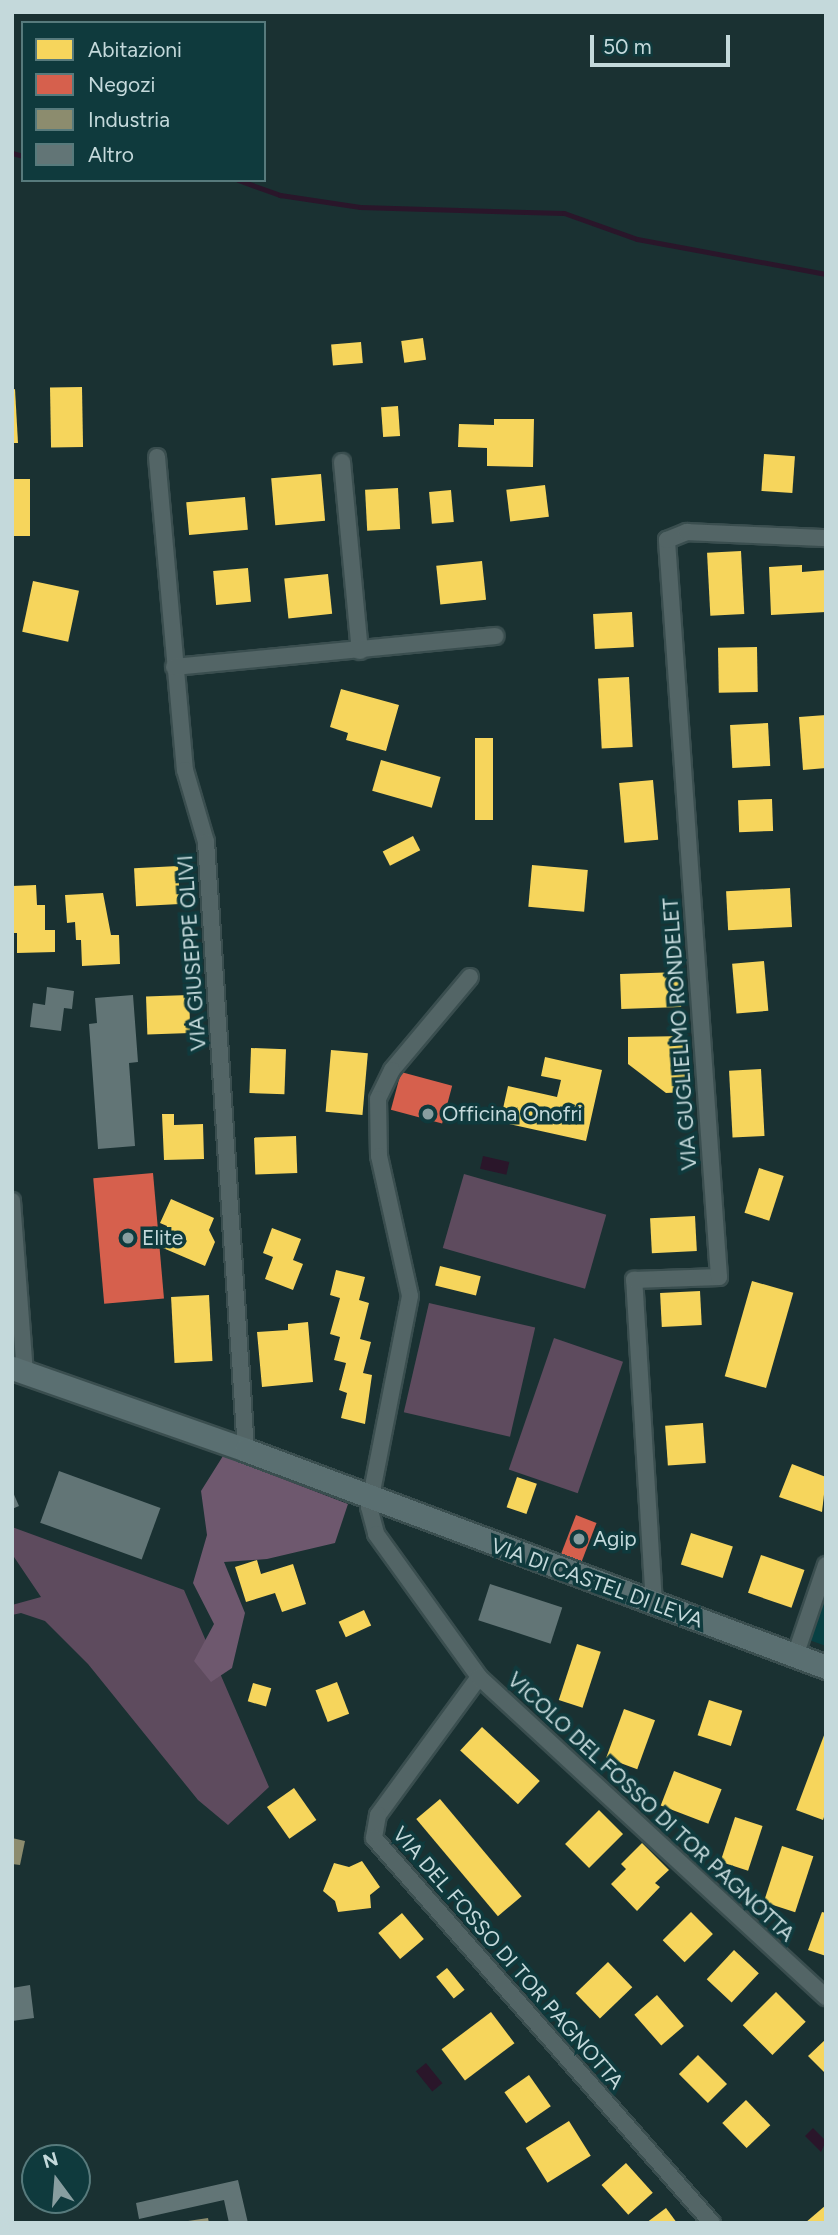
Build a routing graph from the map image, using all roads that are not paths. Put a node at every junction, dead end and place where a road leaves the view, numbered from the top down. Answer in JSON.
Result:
{"nodes":[{"id":1,"x":157,"y":457,"type":"dead end"},
{"id":2,"x":342,"y":461,"type":"dead end"},
{"id":3,"x":826,"y":538,"type":"edge"},
{"id":4,"x":496,"y":636,"type":"dead end"},
{"id":5,"x":360,"y":651,"type":"junction"},
{"id":6,"x":174,"y":667,"type":"junction"},
{"id":7,"x":470,"y":977,"type":"dead end"},
{"id":8,"x":12,"y":1201,"type":"edge"},
{"id":9,"x":18,"y":1371,"type":"edge"},
{"id":10,"x":246,"y":1450,"type":"junction"},
{"id":11,"x":369,"y":1498,"type":"junction"},
{"id":12,"x":826,"y":1564,"type":"edge"},
{"id":13,"x":654,"y":1604,"type":"junction"},
{"id":14,"x":795,"y":1656,"type":"junction"},
{"id":15,"x":826,"y":1667,"type":"edge"},
{"id":16,"x":479,"y":1677,"type":"junction"},
{"id":17,"x":826,"y":1997,"type":"edge"},
{"id":18,"x":712,"y":2223,"type":"edge"}],
"edges":[{"from":1,"to":6,"type":"street","name":"VIA GIUSEPPE OLIVI"},
{"from":2,"to":5,"type":"street"},
{"from":3,"to":13,"type":"street","name":"VIA GUGLIELMO RONDELET"},
{"from":4,"to":5,"type":"street"},
{"from":5,"to":6,"type":"street"},
{"from":6,"to":10,"type":"street","name":"VIA GIUSEPPE OLIVI"},
{"from":7,"to":11,"type":"street"},
{"from":8,"to":9,"type":"street","name":"VIA DI CASTEL DI LEVA"},
{"from":9,"to":10,"type":"street","name":"VIA DI CASTEL DI LEVA"},
{"from":10,"to":11,"type":"street","name":"VIA DI CASTEL DI LEVA"},
{"from":11,"to":13,"type":"street","name":"VIA DI CASTEL DI LEVA"},
{"from":11,"to":16,"type":"street"},
{"from":12,"to":14,"type":"street"},
{"from":13,"to":14,"type":"street","name":"VIA DI CASTEL DI LEVA"},
{"from":14,"to":15,"type":"street","name":"VIA DI CASTEL DI LEVA"},
{"from":16,"to":17,"type":"street","name":"VICOLO DEL FOSSO DI TOR PAGNOTTA"},
{"from":16,"to":18,"type":"street","name":"VIA DEL FOSSO DI TOR PAGNOTTA"}]}
